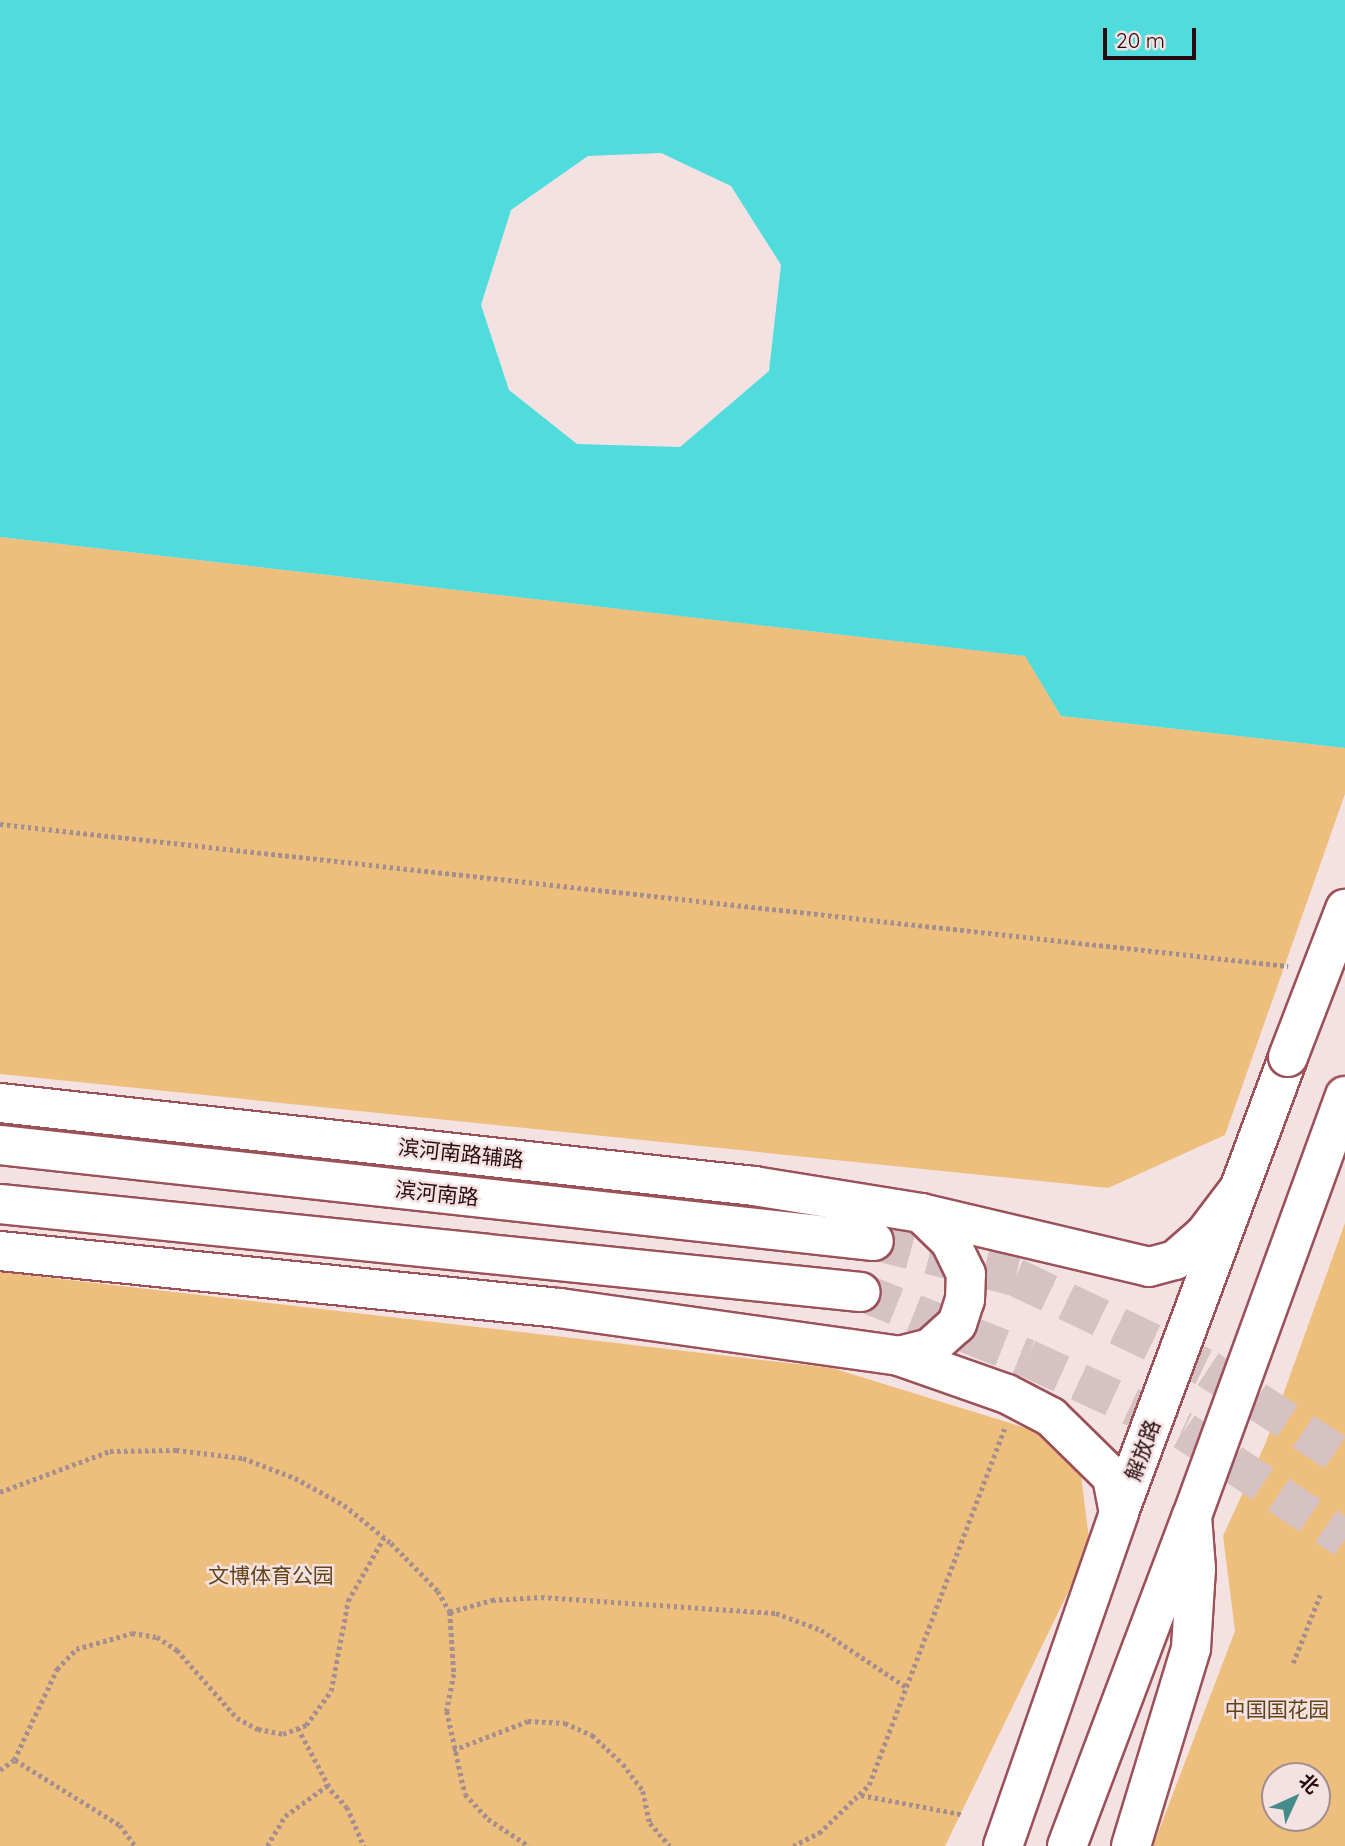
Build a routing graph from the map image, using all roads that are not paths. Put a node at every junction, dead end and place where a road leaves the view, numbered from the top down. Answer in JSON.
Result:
{"nodes":[{"id":1,"x":1345,"y":909,"type":"edge"},
{"id":2,"x":1345,"y":1096,"type":"edge"},
{"id":3,"x":0,"y":1103,"type":"edge"},
{"id":4,"x":0,"y":1144,"type":"edge"},
{"id":5,"x":1239,"y":1189,"type":"junction"},
{"id":6,"x":0,"y":1204,"type":"edge"},
{"id":7,"x":922,"y":1213,"type":"junction"},
{"id":8,"x":874,"y":1241,"type":"tunnel mouth"},
{"id":9,"x":0,"y":1251,"type":"edge"},
{"id":10,"x":861,"y":1292,"type":"tunnel mouth"},
{"id":11,"x":899,"y":1356,"type":"junction"},
{"id":12,"x":1119,"y":1512,"type":"junction"},
{"id":13,"x":1192,"y":1516,"type":"junction"},
{"id":14,"x":1083,"y":1806,"type":"junction"},
{"id":15,"x":1003,"y":1846,"type":"edge"},
{"id":16,"x":1067,"y":1846,"type":"edge"},
{"id":17,"x":1077,"y":1846,"type":"edge"},
{"id":18,"x":1131,"y":1846,"type":"edge"}],
"edges":[{"from":1,"to":5,"type":"main road","name":"解放路","bridge":true},
{"from":2,"to":13,"type":"main road"},
{"from":3,"to":7,"type":"main road","name":"滨河南路辅路"},
{"from":4,"to":8,"type":"main road","name":"滨河南路"},
{"from":5,"to":7,"type":"main road","name":"滨河南路辅路"},
{"from":5,"to":12,"type":"main road","name":"解放路"},
{"from":6,"to":10,"type":"main road"},
{"from":7,"to":11,"type":"main road"},
{"from":9,"to":11,"type":"main road"},
{"from":11,"to":12,"type":"main road"},
{"from":12,"to":15,"type":"main road","name":"解放路"},
{"from":13,"to":14,"type":"main road"},
{"from":13,"to":18,"type":"main road"},
{"from":14,"to":16,"type":"main road"},
{"from":14,"to":17,"type":"main road"}]}
